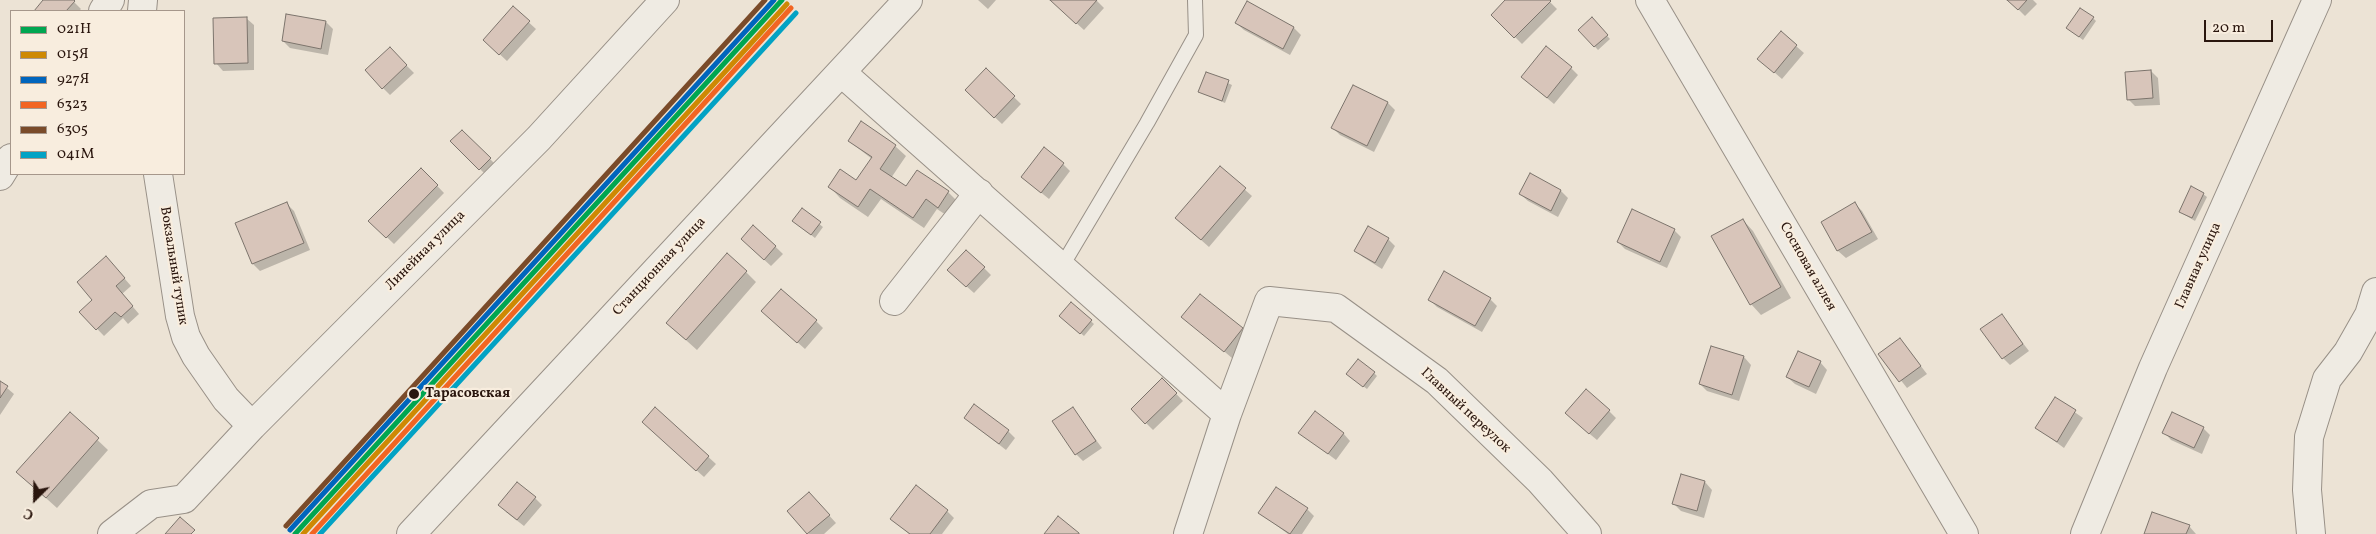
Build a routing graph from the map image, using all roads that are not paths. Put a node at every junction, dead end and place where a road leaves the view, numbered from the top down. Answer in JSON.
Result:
{"nodes":[{"id":1,"x":665,"y":0,"type":"edge"},
{"id":2,"x":908,"y":0,"type":"edge"},
{"id":3,"x":1195,"y":0,"type":"edge"},
{"id":4,"x":2317,"y":0,"type":"edge"},
{"id":5,"x":1659,"y":4,"type":"edge"},
{"id":6,"x":842,"y":73,"type":"junction"},
{"id":7,"x":10,"y":160,"type":"edge"},
{"id":8,"x":158,"y":175,"type":"edge"},
{"id":9,"x":0,"y":176,"type":"edge"},
{"id":10,"x":980,"y":193,"type":"junction"},
{"id":11,"x":1062,"y":266,"type":"junction"},
{"id":12,"x":2376,"y":292,"type":"edge"},
{"id":13,"x":894,"y":301,"type":"dead end"},
{"id":14,"x":1227,"y":414,"type":"junction"},
{"id":15,"x":252,"y":426,"type":"junction"},
{"id":16,"x":112,"y":534,"type":"edge"},
{"id":17,"x":411,"y":534,"type":"edge"},
{"id":18,"x":1188,"y":534,"type":"edge"},
{"id":19,"x":1587,"y":534,"type":"edge"},
{"id":20,"x":1964,"y":534,"type":"edge"},
{"id":21,"x":2085,"y":534,"type":"edge"},
{"id":22,"x":2311,"y":534,"type":"edge"}],
"edges":[{"from":1,"to":15,"type":"street","name":"Линейная улица"},
{"from":2,"to":6,"type":"street","name":"Станционная улица"},
{"from":3,"to":11,"type":"lane"},
{"from":4,"to":21,"type":"street","name":"Главная улица"},
{"from":5,"to":20,"type":"street","name":"Сосновая аллея"},
{"from":6,"to":10,"type":"street"},
{"from":6,"to":17,"type":"street","name":"Станционная улица"},
{"from":7,"to":9,"type":"street"},
{"from":8,"to":15,"type":"street","name":"Вокзальный тупик"},
{"from":10,"to":11,"type":"street"},
{"from":10,"to":13,"type":"street"},
{"from":11,"to":14,"type":"street"},
{"from":12,"to":22,"type":"street"},
{"from":14,"to":18,"type":"street"},
{"from":14,"to":19,"type":"street","name":"Главный переулок"},
{"from":15,"to":16,"type":"street","name":"Линейная улица"}]}
